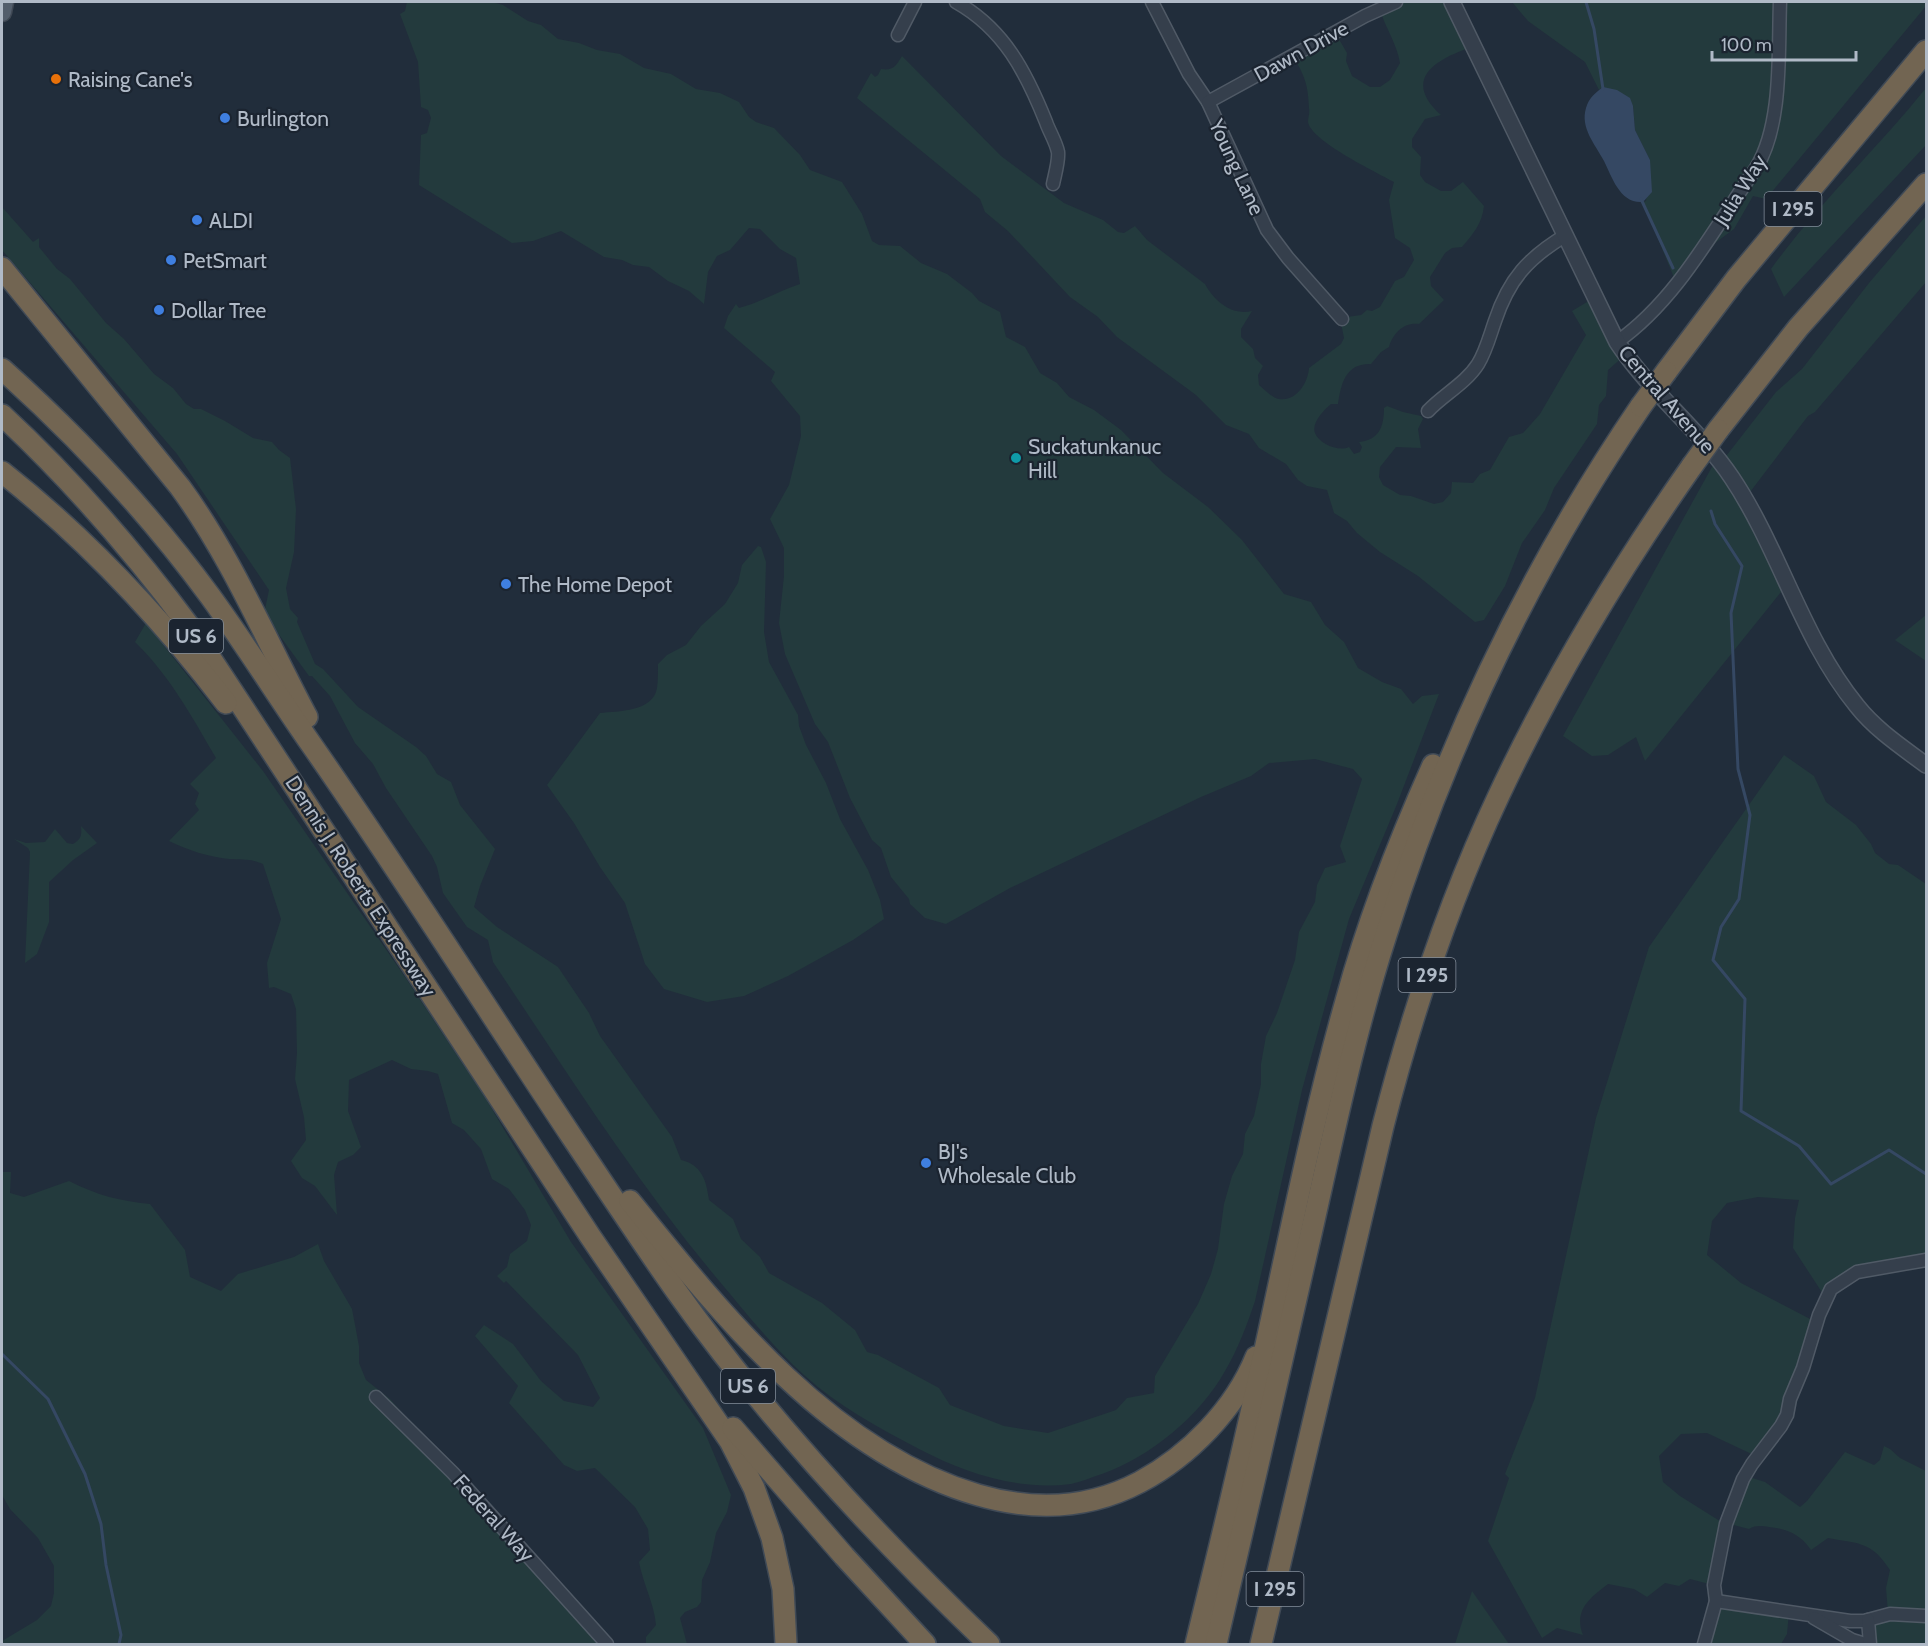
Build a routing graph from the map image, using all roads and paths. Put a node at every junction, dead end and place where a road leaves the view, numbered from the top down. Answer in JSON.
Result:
{"nodes":[{"id":1,"x":4,"y":2,"type":"edge"},
{"id":2,"x":915,"y":2,"type":"edge"},
{"id":3,"x":956,"y":2,"type":"edge"},
{"id":4,"x":1152,"y":2,"type":"edge"},
{"id":5,"x":1396,"y":2,"type":"edge"},
{"id":6,"x":1452,"y":2,"type":"edge"},
{"id":7,"x":1780,"y":2,"type":"edge"},
{"id":8,"x":2,"y":12,"type":"edge"},
{"id":9,"x":898,"y":35,"type":"dead end"},
{"id":10,"x":1926,"y":51,"type":"edge"},
{"id":11,"x":1208,"y":102,"type":"junction"},
{"id":12,"x":1053,"y":184,"type":"dead end"},
{"id":13,"x":1926,"y":184,"type":"edge"},
{"id":14,"x":1566,"y":235,"type":"junction"},
{"id":15,"x":2,"y":268,"type":"edge"},
{"id":16,"x":1342,"y":319,"type":"dead end"},
{"id":17,"x":1617,"y":342,"type":"junction"},
{"id":18,"x":2,"y":369,"type":"edge"},
{"id":19,"x":1428,"y":411,"type":"dead end"},
{"id":20,"x":2,"y":415,"type":"edge"},
{"id":21,"x":2,"y":472,"type":"edge"},
{"id":22,"x":1536,"y":578,"type":"junction"},
{"id":23,"x":1926,"y":765,"type":"edge"},
{"id":24,"x":360,"y":813,"type":"junction"},
{"id":25,"x":358,"y":881,"type":"junction"},
{"id":26,"x":545,"y":1096,"type":"junction"},
{"id":27,"x":1926,"y":1260,"type":"edge"},
{"id":28,"x":1278,"y":1285,"type":"junction"},
{"id":29,"x":689,"y":1382,"type":"junction"},
{"id":30,"x":376,"y":1396,"type":"dead end"},
{"id":31,"x":1288,"y":1534,"type":"junction"},
{"id":32,"x":1716,"y":1601,"type":"junction"},
{"id":33,"x":1805,"y":1613,"type":"junction"},
{"id":34,"x":1926,"y":1616,"type":"edge"},
{"id":35,"x":1868,"y":1620,"type":"junction"},
{"id":36,"x":607,"y":1644,"type":"edge"},
{"id":37,"x":786,"y":1644,"type":"edge"},
{"id":38,"x":925,"y":1644,"type":"edge"},
{"id":39,"x":989,"y":1644,"type":"edge"},
{"id":40,"x":1196,"y":1644,"type":"edge"},
{"id":41,"x":1216,"y":1644,"type":"edge"},
{"id":42,"x":1262,"y":1644,"type":"edge"},
{"id":43,"x":1272,"y":1644,"type":"edge"},
{"id":44,"x":1704,"y":1644,"type":"edge"},
{"id":45,"x":1864,"y":1644,"type":"edge"},
{"id":46,"x":1870,"y":1644,"type":"edge"}],
"edges":[{"from":1,"to":8,"type":"main road"},
{"from":2,"to":9,"type":"street"},
{"from":3,"to":12,"type":"street"},
{"from":4,"to":11,"type":"street","name":"Young Lane"},
{"from":5,"to":11,"type":"street","name":"Dawn Drive"},
{"from":6,"to":14,"type":"street","name":"Central Avenue"},
{"from":7,"to":17,"type":"street","name":"Julia Way"},
{"from":10,"to":22,"type":"highway","number":"I 295","bridge":true},
{"from":11,"to":16,"type":"street","name":"Young Lane"},
{"from":13,"to":31,"type":"highway","number":"I 295","bridge":true},
{"from":14,"to":17,"type":"street","name":"Central Avenue"},
{"from":14,"to":19,"type":"street"},
{"from":15,"to":24,"type":"highway"},
{"from":17,"to":23,"type":"street","name":"Central Avenue"},
{"from":18,"to":24,"type":"highway","name":"Dennis J. Roberts Expressway","number":"US 6"},
{"from":20,"to":25,"type":"highway","name":"Dennis J. Roberts Expressway","number":"US 6"},
{"from":21,"to":25,"type":"highway"},
{"from":22,"to":28,"type":"highway"},
{"from":22,"to":41,"type":"highway","number":"I 295"},
{"from":24,"to":26,"type":"highway","name":"Dennis J. Roberts Expressway","number":"US 6"},
{"from":25,"to":29,"type":"highway","name":"Dennis J. Roberts Expressway","number":"US 6"},
{"from":26,"to":28,"type":"highway"},
{"from":26,"to":39,"type":"highway","number":"US 6"},
{"from":27,"to":32,"type":"street"},
{"from":28,"to":40,"type":"highway"},
{"from":29,"to":37,"type":"highway","number":"US 6"},
{"from":29,"to":38,"type":"highway"},
{"from":30,"to":36,"type":"street","name":"Federal Way"},
{"from":31,"to":42,"type":"highway","number":"I 295"},
{"from":31,"to":43,"type":"highway"},
{"from":32,"to":33,"type":"street"},
{"from":32,"to":44,"type":"street"},
{"from":33,"to":35,"type":"street"},
{"from":33,"to":45,"type":"street"},
{"from":34,"to":35,"type":"street"},
{"from":35,"to":46,"type":"street"}]}
